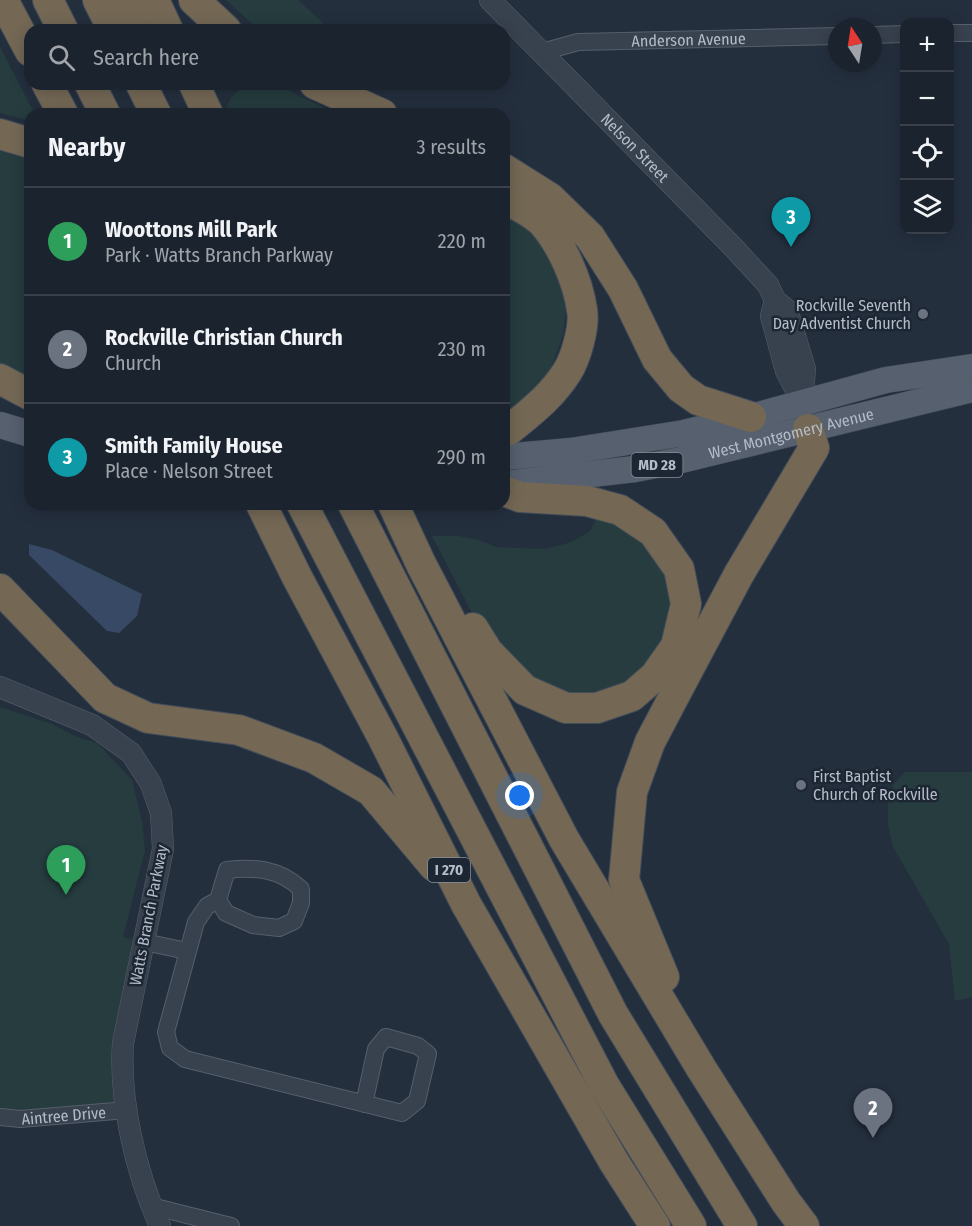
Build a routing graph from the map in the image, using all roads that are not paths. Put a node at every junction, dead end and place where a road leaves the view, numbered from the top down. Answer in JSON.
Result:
{"nodes":[{"id":1,"x":3,"y":0,"type":"edge"},
{"id":2,"x":48,"y":0,"type":"edge"},
{"id":3,"x":98,"y":0,"type":"edge"},
{"id":4,"x":126,"y":0,"type":"edge"},
{"id":5,"x":154,"y":0,"type":"edge"},
{"id":6,"x":194,"y":0,"type":"edge"},
{"id":7,"x":490,"y":0,"type":"edge"},
{"id":8,"x":60,"y":24,"type":"edge"},
{"id":9,"x":110,"y":24,"type":"edge"},
{"id":10,"x":136,"y":24,"type":"edge"},
{"id":11,"x":165,"y":24,"type":"edge"},
{"id":12,"x":220,"y":24,"type":"edge"},
{"id":13,"x":954,"y":33,"type":"edge"},
{"id":14,"x":972,"y":33,"type":"edge"},
{"id":15,"x":900,"y":34,"type":"edge"},
{"id":16,"x":882,"y":35,"type":"edge"},
{"id":17,"x":828,"y":36,"type":"edge"},
{"id":18,"x":24,"y":40,"type":"edge"},
{"id":19,"x":542,"y":52,"type":"junction"},
{"id":20,"x":50,"y":90,"type":"edge"},
{"id":21,"x":93,"y":90,"type":"edge"},
{"id":22,"x":144,"y":90,"type":"edge"},
{"id":23,"x":163,"y":90,"type":"edge"},
{"id":24,"x":197,"y":90,"type":"edge"},
{"id":25,"x":328,"y":90,"type":"edge"},
{"id":26,"x":60,"y":108,"type":"edge"},
{"id":27,"x":102,"y":108,"type":"edge"},
{"id":28,"x":153,"y":108,"type":"edge"},
{"id":29,"x":171,"y":108,"type":"edge"},
{"id":30,"x":205,"y":108,"type":"edge"},
{"id":31,"x":369,"y":108,"type":"edge"},
{"id":32,"x":0,"y":134,"type":"edge"},
{"id":33,"x":24,"y":141,"type":"edge"},
{"id":34,"x":510,"y":173,"type":"edge"},
{"id":35,"x":510,"y":203,"type":"edge"},
{"id":36,"x":972,"y":367,"type":"edge"},
{"id":37,"x":0,"y":379,"type":"edge"},
{"id":38,"x":972,"y":390,"type":"edge"},
{"id":39,"x":24,"y":392,"type":"edge"},
{"id":40,"x":0,"y":396,"type":"edge"},
{"id":41,"x":24,"y":403,"type":"edge"},
{"id":42,"x":805,"y":415,"type":"junction"},
{"id":43,"x":751,"y":417,"type":"junction"},
{"id":44,"x":0,"y":426,"type":"edge"},
{"id":45,"x":510,"y":428,"type":"edge"},
{"id":46,"x":24,"y":432,"type":"edge"},
{"id":47,"x":510,"y":456,"type":"edge"},
{"id":48,"x":510,"y":483,"type":"edge"},
{"id":49,"x":510,"y":493,"type":"edge"},
{"id":50,"x":264,"y":510,"type":"edge"},
{"id":51,"x":305,"y":510,"type":"edge"},
{"id":52,"x":356,"y":510,"type":"edge"},
{"id":53,"x":396,"y":510,"type":"edge"},
{"id":54,"x":405,"y":531,"type":"junction"},
{"id":55,"x":0,"y":589,"type":"edge"},
{"id":56,"x":0,"y":687,"type":"edge"},
{"id":57,"x":218,"y":900,"type":"junction"},
{"id":58,"x":466,"y":904,"type":"junction"},
{"id":59,"x":144,"y":942,"type":"junction"},
{"id":60,"x":187,"y":951,"type":"junction"},
{"id":61,"x":701,"y":1068,"type":"junction"},
{"id":62,"x":364,"y":1104,"type":"junction"},
{"id":63,"x":127,"y":1110,"type":"junction"},
{"id":64,"x":0,"y":1117,"type":"edge"},
{"id":65,"x":151,"y":1206,"type":"junction"},
{"id":66,"x":741,"y":1223,"type":"edge"},
{"id":67,"x":160,"y":1226,"type":"edge"},
{"id":68,"x":231,"y":1226,"type":"edge"},
{"id":69,"x":655,"y":1226,"type":"edge"},
{"id":70,"x":691,"y":1226,"type":"edge"},
{"id":71,"x":804,"y":1226,"type":"edge"}],
"edges":[{"from":1,"to":18,"type":"highway"},
{"from":2,"to":8,"type":"highway"},
{"from":3,"to":9,"type":"highway"},
{"from":4,"to":10,"type":"highway"},
{"from":5,"to":11,"type":"highway"},
{"from":6,"to":12,"type":"highway"},
{"from":7,"to":19,"type":"street","name":"Nelson Street"},
{"from":13,"to":14,"type":"street"},
{"from":15,"to":16,"type":"street"},
{"from":17,"to":19,"type":"street","name":"Anderson Avenue"},
{"from":19,"to":42,"type":"street","name":"Nelson Street"},
{"from":20,"to":26,"type":"highway"},
{"from":21,"to":27,"type":"highway"},
{"from":22,"to":28,"type":"highway"},
{"from":23,"to":29,"type":"highway"},
{"from":24,"to":30,"type":"highway"},
{"from":25,"to":31,"type":"highway"},
{"from":32,"to":33,"type":"highway"},
{"from":34,"to":43,"type":"highway"},
{"from":35,"to":45,"type":"highway"},
{"from":36,"to":42,"type":"main road","name":"West Montgomery Avenue","number":"MD 28"},
{"from":37,"to":39,"type":"highway"},
{"from":38,"to":42,"type":"main road","name":"West Montgomery Avenue","number":"MD 28"},
{"from":40,"to":41,"type":"main road"},
{"from":42,"to":43,"type":"main road","name":"West Montgomery Avenue","number":"MD 28"},
{"from":42,"to":48,"type":"main road","name":"West Montgomery Avenue","number":"MD 28"},
{"from":42,"to":61,"type":"highway"},
{"from":43,"to":47,"type":"main road","name":"West Montgomery Avenue","number":"MD 28"},
{"from":44,"to":46,"type":"main road"},
{"from":49,"to":54,"type":"highway"},
{"from":50,"to":58,"type":"highway","number":"I 270"},
{"from":51,"to":70,"type":"highway","number":"I 270"},
{"from":52,"to":66,"type":"highway"},
{"from":53,"to":54,"type":"highway"},
{"from":54,"to":61,"type":"highway"},
{"from":55,"to":58,"type":"highway"},
{"from":56,"to":59,"type":"street","name":"Watts Branch Parkway"},
{"from":57,"to":57,"type":"street"},
{"from":57,"to":60,"type":"street"},
{"from":58,"to":69,"type":"highway","number":"I 270"},
{"from":59,"to":60,"type":"street"},
{"from":59,"to":63,"type":"street","name":"Watts Branch Parkway"},
{"from":60,"to":62,"type":"street"},
{"from":61,"to":71,"type":"highway"},
{"from":62,"to":62,"type":"street"},
{"from":63,"to":64,"type":"street","name":"Aintree Drive"},
{"from":63,"to":65,"type":"street","name":"Watts Branch Parkway"},
{"from":65,"to":67,"type":"street","name":"Watts Branch Parkway"},
{"from":65,"to":68,"type":"street"}]}
